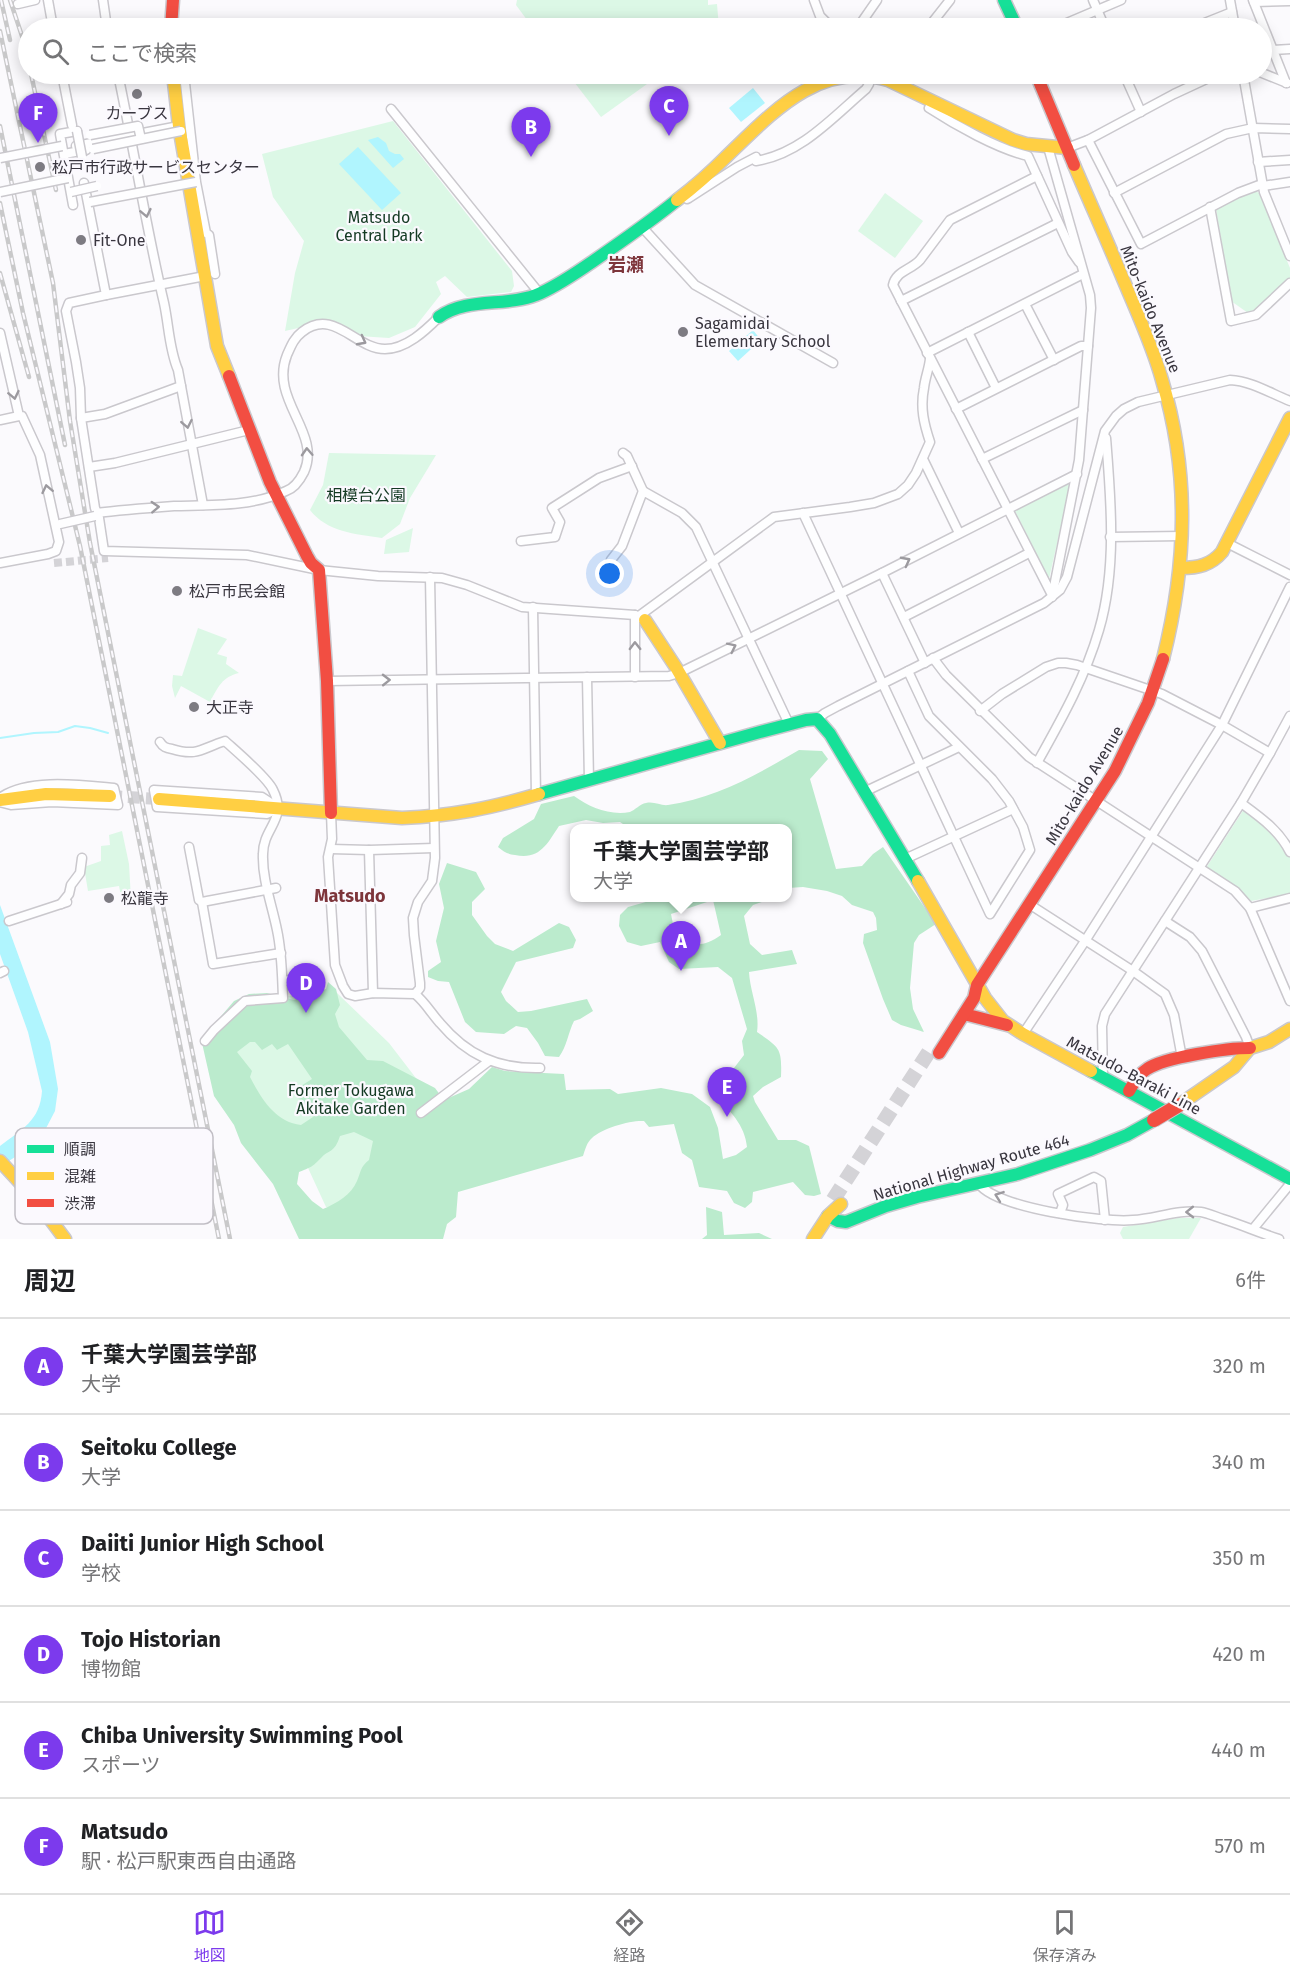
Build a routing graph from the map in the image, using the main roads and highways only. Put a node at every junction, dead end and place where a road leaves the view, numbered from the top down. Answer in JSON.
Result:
{"nodes":[{"id":1,"x":1005,"y":0,"type":"edge"},
{"id":2,"x":169,"y":1,"type":"edge"},
{"id":3,"x":170,"y":18,"type":"edge"},
{"id":4,"x":1013,"y":18,"type":"edge"},
{"id":5,"x":175,"y":84,"type":"edge"},
{"id":6,"x":817,"y":84,"type":"edge"},
{"id":7,"x":897,"y":84,"type":"edge"},
{"id":8,"x":1040,"y":84,"type":"edge"},
{"id":9,"x":1067,"y":148,"type":"junction"},
{"id":10,"x":439,"y":317,"type":"road end"},
{"id":11,"x":1290,"y":418,"type":"edge"},
{"id":12,"x":1181,"y":568,"type":"junction"},
{"id":13,"x":639,"y":617,"type":"road end"},
{"id":14,"x":720,"y":743,"type":"junction"},
{"id":15,"x":110,"y":795,"type":"tunnel mouth"},
{"id":16,"x":159,"y":799,"type":"tunnel mouth"},
{"id":17,"x":0,"y":800,"type":"edge"},
{"id":18,"x":332,"y":813,"type":"junction"},
{"id":19,"x":977,"y":985,"type":"junction"},
{"id":20,"x":964,"y":1014,"type":"junction"},
{"id":21,"x":1290,"y":1029,"type":"edge"},
{"id":22,"x":1017,"y":1030,"type":"junction"},
{"id":23,"x":1250,"y":1048,"type":"junction"},
{"id":24,"x":1129,"y":1090,"type":"junction"},
{"id":25,"x":2,"y":1163,"type":"edge"},
{"id":26,"x":15,"y":1177,"type":"edge"},
{"id":27,"x":1290,"y":1179,"type":"edge"},
{"id":28,"x":837,"y":1202,"type":"tunnel mouth"},
{"id":29,"x":828,"y":1216,"type":"junction"},
{"id":30,"x":54,"y":1224,"type":"edge"},
{"id":31,"x":65,"y":1239,"type":"edge"},
{"id":32,"x":813,"y":1239,"type":"edge"}],
"edges":[{"from":1,"to":4,"type":"main road"},
{"from":2,"to":3,"type":"main road"},
{"from":5,"to":18,"type":"main road"},
{"from":6,"to":10,"type":"main road"},
{"from":7,"to":9,"type":"main road"},
{"from":8,"to":9,"type":"main road","name":"Mito-kaido Avenue"},
{"from":9,"to":12,"type":"main road","name":"Mito-kaido Avenue"},
{"from":11,"to":12,"type":"main road"},
{"from":12,"to":19,"type":"main road","name":"Mito-kaido Avenue"},
{"from":13,"to":14,"type":"main road"},
{"from":14,"to":18,"type":"main road"},
{"from":14,"to":19,"type":"main road","name":"Matsudo-Baraki Line"},
{"from":15,"to":17,"type":"main road"},
{"from":16,"to":18,"type":"main road"},
{"from":19,"to":20,"type":"main road","name":"Mito-kaido Avenue"},
{"from":19,"to":20,"type":"main road","name":"Mito-kaido Avenue"},
{"from":19,"to":22,"type":"main road","name":"Matsudo-Baraki Line"},
{"from":20,"to":22,"type":"main road"},
{"from":21,"to":23,"type":"main road"},
{"from":22,"to":24,"type":"main road","name":"Matsudo-Baraki Line"},
{"from":23,"to":24,"type":"main road"},
{"from":23,"to":29,"type":"main road","name":"National Highway Route 464","bridge":true},
{"from":24,"to":27,"type":"main road","name":"Matsudo-Baraki Line"},
{"from":25,"to":26,"type":"main road"},
{"from":28,"to":29,"type":"main road"},
{"from":29,"to":32,"type":"main road"},
{"from":30,"to":31,"type":"main road"}]}
